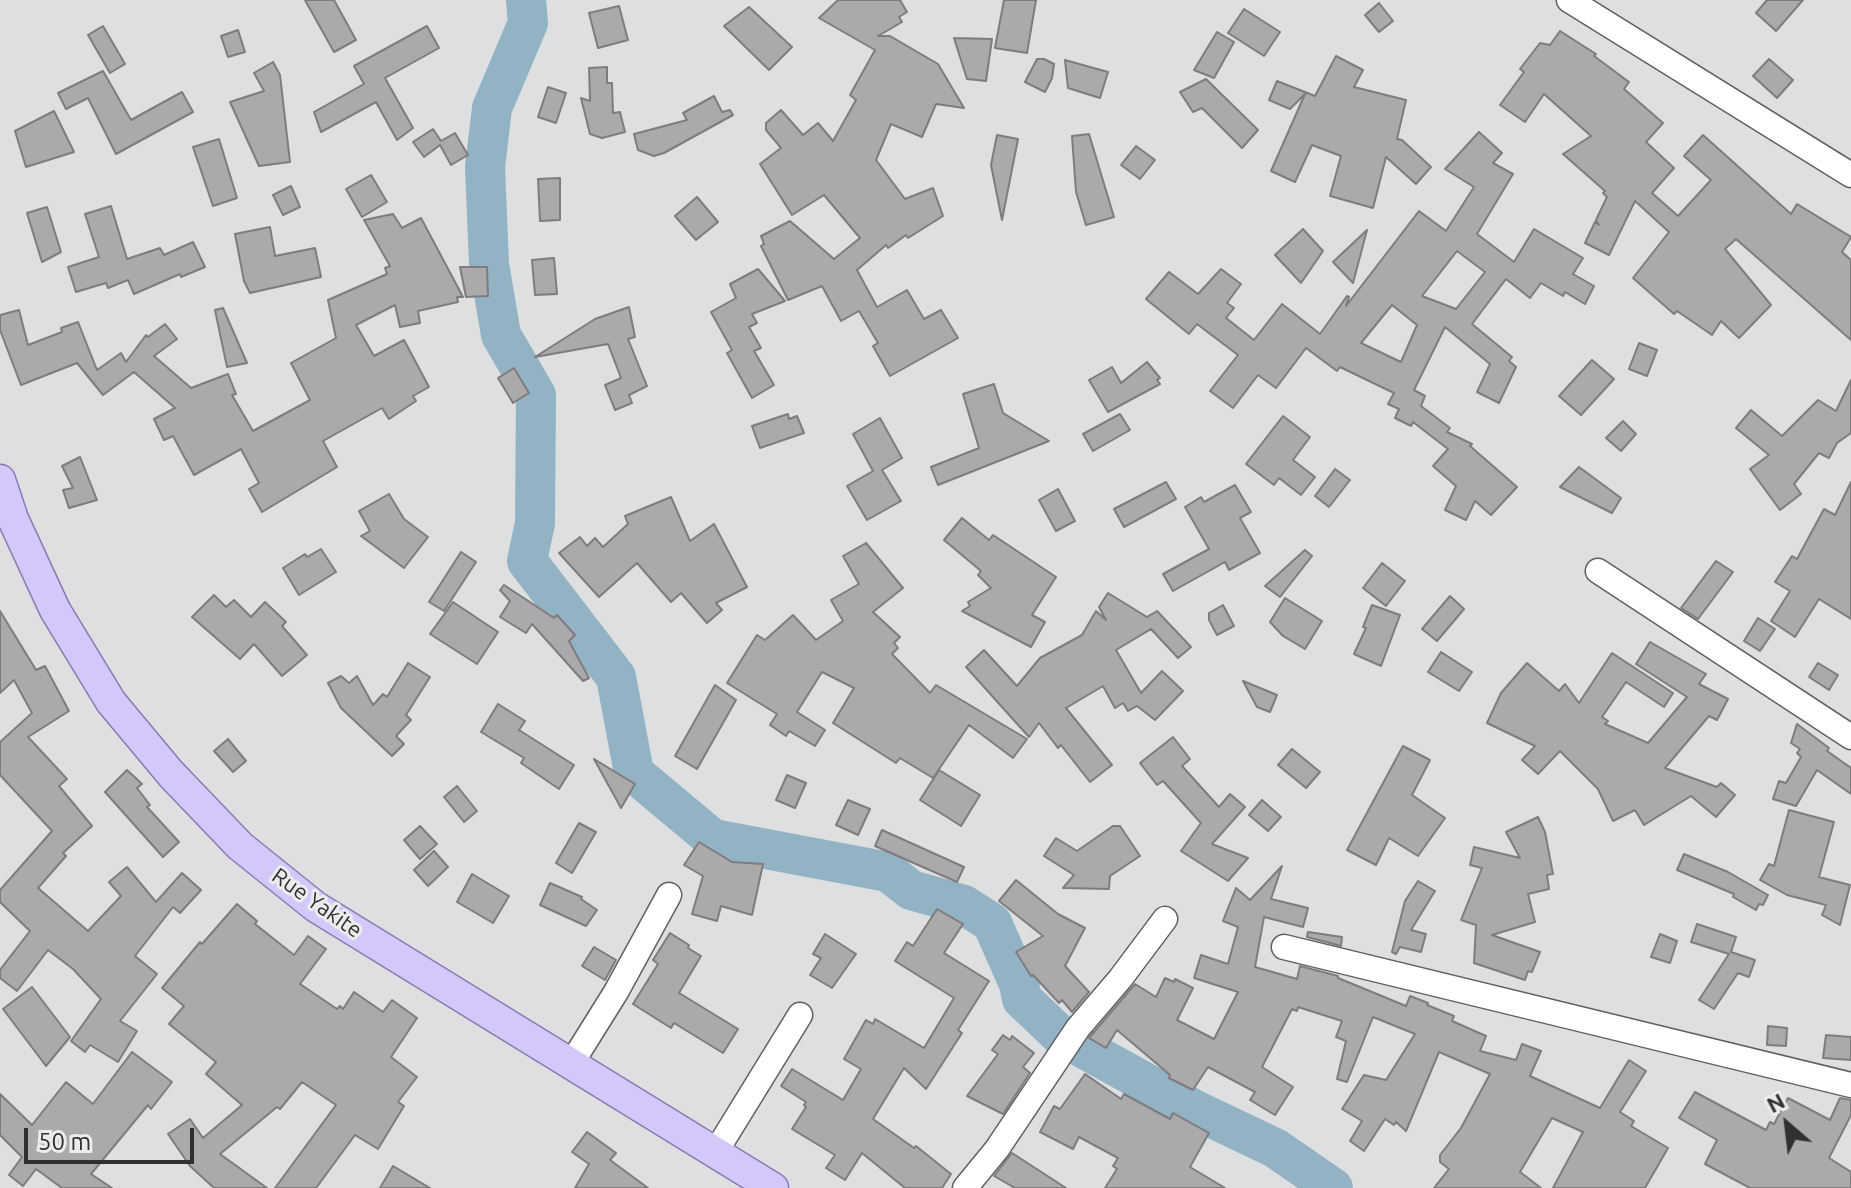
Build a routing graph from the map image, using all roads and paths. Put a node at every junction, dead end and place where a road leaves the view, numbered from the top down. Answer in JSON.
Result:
{"nodes":[{"id":1,"x":1569,"y":0,"type":"edge"},
{"id":2,"x":1851,"y":175,"type":"edge"},
{"id":3,"x":0,"y":480,"type":"edge"},
{"id":4,"x":7,"y":529,"type":"edge"},
{"id":5,"x":1598,"y":571,"type":"dead end"},
{"id":6,"x":1851,"y":737,"type":"edge"},
{"id":7,"x":669,"y":895,"type":"dead end"},
{"id":8,"x":1165,"y":919,"type":"dead end"},
{"id":9,"x":1284,"y":947,"type":"dead end"},
{"id":10,"x":800,"y":1015,"type":"dead end"},
{"id":11,"x":571,"y":1064,"type":"junction"},
{"id":12,"x":1851,"y":1085,"type":"edge"},
{"id":13,"x":715,"y":1153,"type":"junction"},
{"id":14,"x":773,"y":1188,"type":"edge"},
{"id":15,"x":965,"y":1188,"type":"edge"}],
"edges":[{"from":1,"to":2,"type":"street"},
{"from":3,"to":4,"type":"main road","name":"Rue Yakite"},
{"from":4,"to":11,"type":"main road","name":"Rue Yakite"},
{"from":5,"to":6,"type":"street"},
{"from":7,"to":11,"type":"street"},
{"from":8,"to":15,"type":"street"},
{"from":9,"to":12,"type":"street"},
{"from":10,"to":13,"type":"street"},
{"from":11,"to":13,"type":"main road","name":"Rue Yakite"},
{"from":13,"to":14,"type":"main road","name":"Rue Yakite"}]}
